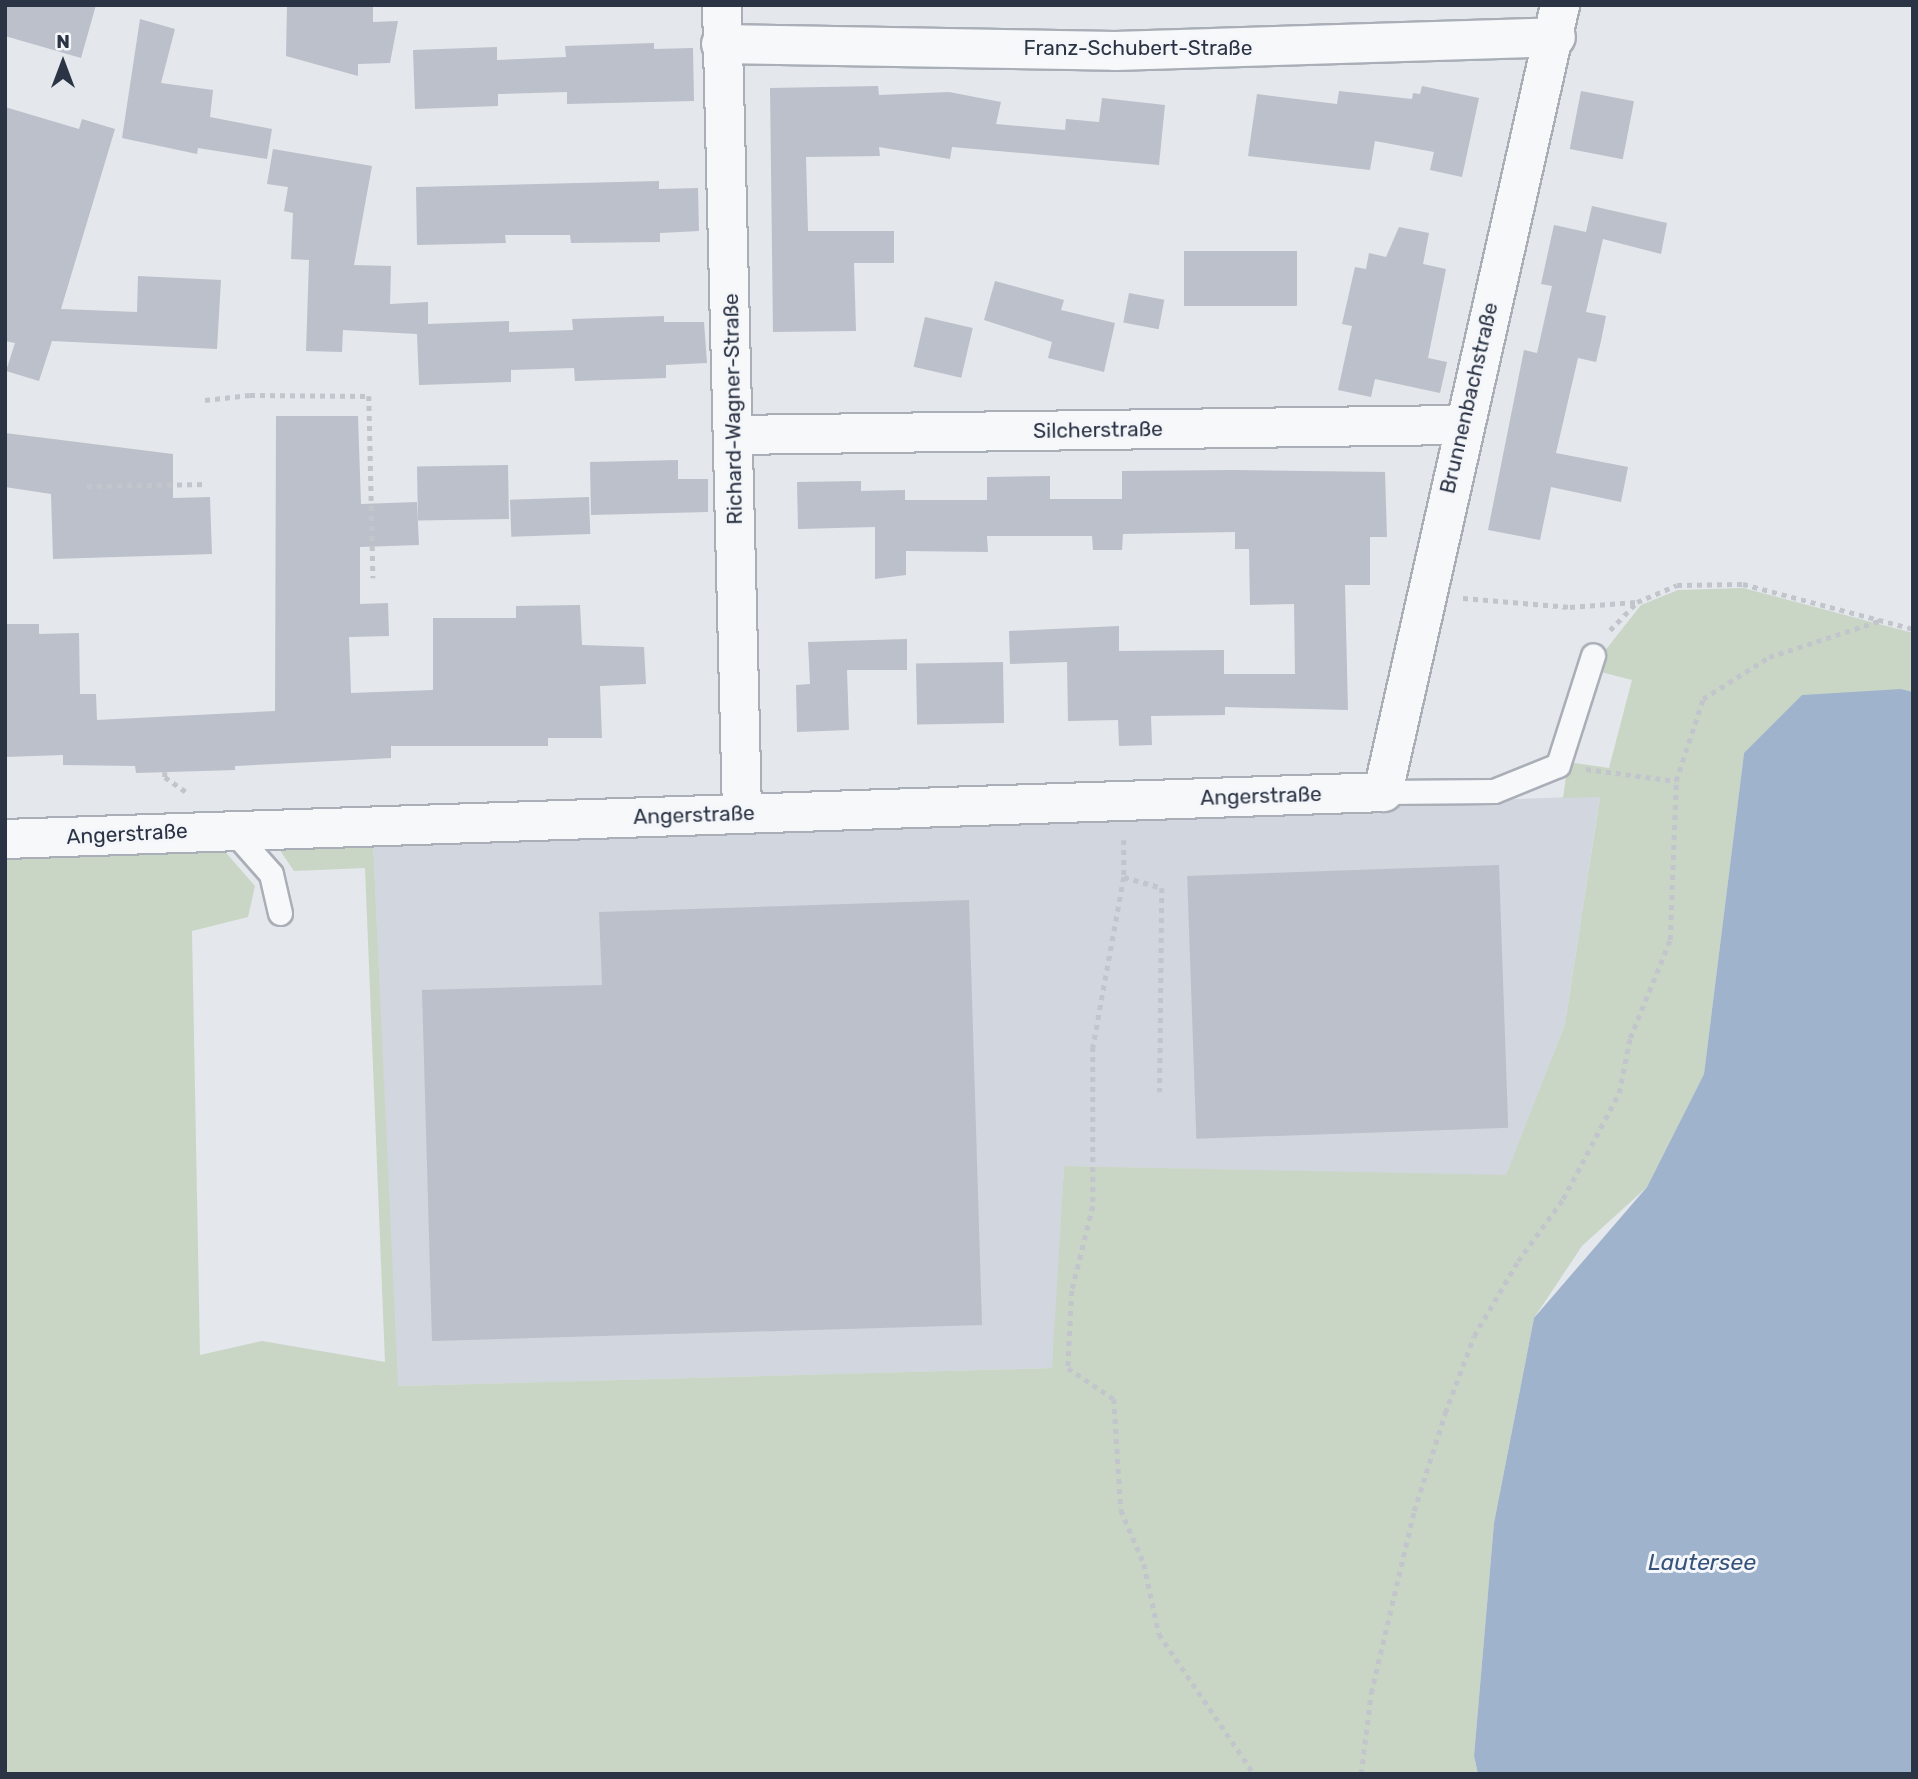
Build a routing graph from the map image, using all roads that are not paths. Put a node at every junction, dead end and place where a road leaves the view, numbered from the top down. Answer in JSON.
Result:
{"nodes":[{"id":1,"x":722,"y":5,"type":"edge"},
{"id":2,"x":1558,"y":21,"type":"edge"},
{"id":3,"x":721,"y":44,"type":"junction"},
{"id":4,"x":1462,"y":425,"type":"junction"},
{"id":5,"x":733,"y":435,"type":"junction"},
{"id":6,"x":1593,"y":655,"type":"road end"},
{"id":7,"x":1383,"y":792,"type":"junction"},
{"id":8,"x":742,"y":813,"type":"junction"},
{"id":9,"x":233,"y":831,"type":"junction"},
{"id":10,"x":5,"y":839,"type":"edge"},
{"id":11,"x":280,"y":914,"type":"dead end"}],
"edges":[{"from":1,"to":3,"type":"street","name":"Richard-Wagner-Straße"},
{"from":2,"to":3,"type":"street","name":"Franz-Schubert-Straße"},
{"from":2,"to":4,"type":"street","name":"Brunnenbachstraße"},
{"from":3,"to":5,"type":"street","name":"Richard-Wagner-Straße"},
{"from":4,"to":5,"type":"street","name":"Silcherstraße"},
{"from":4,"to":7,"type":"street","name":"Brunnenbachstraße"},
{"from":5,"to":8,"type":"street","name":"Richard-Wagner-Straße"},
{"from":6,"to":7,"type":"lane"},
{"from":7,"to":8,"type":"street","name":"Angerstraße"},
{"from":8,"to":9,"type":"street","name":"Angerstraße"},
{"from":9,"to":10,"type":"street","name":"Angerstraße"},
{"from":9,"to":11,"type":"lane"}]}
